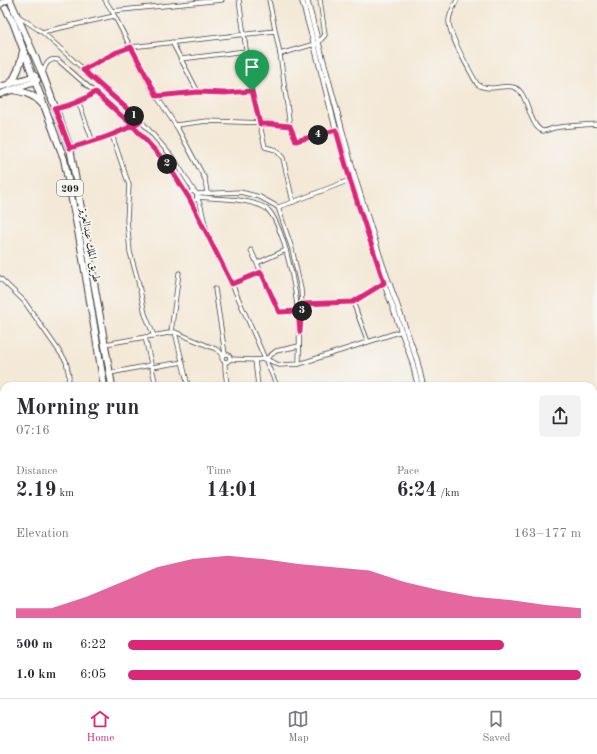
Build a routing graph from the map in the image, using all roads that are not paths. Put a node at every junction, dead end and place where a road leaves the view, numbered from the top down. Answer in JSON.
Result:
{"nodes":[{"id":1,"x":1,"y":0,"type":"edge"},
{"id":2,"x":7,"y":0,"type":"edge"},
{"id":3,"x":10,"y":0,"type":"edge"},
{"id":4,"x":105,"y":0,"type":"edge"},
{"id":5,"x":222,"y":0,"type":"edge"},
{"id":6,"x":238,"y":0,"type":"edge"},
{"id":7,"x":269,"y":0,"type":"edge"},
{"id":8,"x":302,"y":0,"type":"edge"},
{"id":9,"x":307,"y":0,"type":"edge"},
{"id":10,"x":320,"y":0,"type":"edge"},
{"id":11,"x":457,"y":0,"type":"edge"},
{"id":12,"x":0,"y":4,"type":"edge"},
{"id":13,"x":112,"y":11,"type":"junction"},
{"id":14,"x":18,"y":15,"type":"junction"},
{"id":15,"x":114,"y":16,"type":"junction"},
{"id":16,"x":275,"y":31,"type":"junction"},
{"id":17,"x":42,"y":32,"type":"junction"},
{"id":18,"x":244,"y":34,"type":"junction"},
{"id":19,"x":172,"y":42,"type":"junction"},
{"id":20,"x":316,"y":43,"type":"junction"},
{"id":21,"x":131,"y":47,"type":"junction"},
{"id":22,"x":23,"y":49,"type":"junction"},
{"id":23,"x":246,"y":51,"type":"junction"},
{"id":24,"x":280,"y":54,"type":"junction"},
{"id":25,"x":180,"y":59,"type":"junction"},
{"id":26,"x":83,"y":70,"type":"junction"},
{"id":27,"x":43,"y":75,"type":"junction"},
{"id":28,"x":34,"y":79,"type":"junction"},
{"id":29,"x":0,"y":87,"type":"edge"},
{"id":30,"x":11,"y":87,"type":"junction"},
{"id":31,"x":252,"y":91,"type":"junction"},
{"id":32,"x":95,"y":92,"type":"junction"},
{"id":33,"x":198,"y":92,"type":"junction"},
{"id":34,"x":0,"y":94,"type":"edge"},
{"id":35,"x":157,"y":96,"type":"junction"},
{"id":36,"x":78,"y":101,"type":"junction"},
{"id":37,"x":45,"y":108,"type":"junction"},
{"id":38,"x":55,"y":109,"type":"junction"},
{"id":39,"x":141,"y":121,"type":"junction"},
{"id":40,"x":260,"y":124,"type":"junction"},
{"id":41,"x":597,"y":124,"type":"edge"},
{"id":42,"x":176,"y":125,"type":"junction"},
{"id":43,"x":133,"y":126,"type":"junction"},
{"id":44,"x":290,"y":126,"type":"junction"},
{"id":45,"x":336,"y":130,"type":"junction"},
{"id":46,"x":112,"y":135,"type":"junction"},
{"id":47,"x":93,"y":142,"type":"junction"},
{"id":48,"x":70,"y":148,"type":"junction"},
{"id":49,"x":355,"y":178,"type":"junction"},
{"id":50,"x":350,"y":180,"type":"junction"},
{"id":51,"x":207,"y":193,"type":"junction"},
{"id":52,"x":197,"y":196,"type":"junction"},
{"id":53,"x":189,"y":198,"type":"junction"},
{"id":54,"x":293,"y":202,"type":"junction"},
{"id":55,"x":278,"y":207,"type":"junction"},
{"id":56,"x":269,"y":211,"type":"junction"},
{"id":57,"x":206,"y":233,"type":"junction"},
{"id":58,"x":251,"y":250,"type":"dead end"},
{"id":59,"x":286,"y":250,"type":"junction"},
{"id":60,"x":257,"y":263,"type":"junction"},
{"id":61,"x":261,"y":272,"type":"junction"},
{"id":62,"x":179,"y":273,"type":"dead end"},
{"id":63,"x":0,"y":278,"type":"edge"},
{"id":64,"x":384,"y":283,"type":"junction"},
{"id":65,"x":232,"y":284,"type":"junction"},
{"id":66,"x":215,"y":289,"type":"dead end"},
{"id":67,"x":353,"y":302,"type":"junction"},
{"id":68,"x":302,"y":304,"type":"junction"},
{"id":69,"x":298,"y":311,"type":"junction"},
{"id":70,"x":402,"y":331,"type":"junction"},
{"id":71,"x":173,"y":332,"type":"junction"},
{"id":72,"x":300,"y":332,"type":"junction"},
{"id":73,"x":154,"y":336,"type":"junction"},
{"id":74,"x":145,"y":337,"type":"junction"},
{"id":75,"x":368,"y":342,"type":"junction"},
{"id":76,"x":105,"y":344,"type":"junction"},
{"id":77,"x":299,"y":346,"type":"junction"},
{"id":78,"x":224,"y":354,"type":"junction"},
{"id":79,"x":230,"y":359,"type":"junction"},
{"id":80,"x":266,"y":359,"type":"junction"},
{"id":81,"x":255,"y":360,"type":"junction"},
{"id":82,"x":183,"y":362,"type":"junction"},
{"id":83,"x":225,"y":362,"type":"junction"},
{"id":84,"x":298,"y":364,"type":"junction"},
{"id":85,"x":152,"y":366,"type":"junction"},
{"id":86,"x":110,"y":372,"type":"junction"},
{"id":87,"x":68,"y":382,"type":"edge"},
{"id":88,"x":103,"y":382,"type":"edge"},
{"id":89,"x":111,"y":382,"type":"edge"},
{"id":90,"x":155,"y":382,"type":"edge"},
{"id":91,"x":187,"y":382,"type":"edge"},
{"id":92,"x":227,"y":382,"type":"edge"},
{"id":93,"x":258,"y":382,"type":"edge"},
{"id":94,"x":275,"y":382,"type":"edge"},
{"id":95,"x":417,"y":382,"type":"edge"},
{"id":96,"x":422,"y":382,"type":"edge"}],
"edges":[{"from":1,"to":22,"type":"main road","name":"طريق الملك عبدالعزيز","number":"209"},
{"from":2,"to":12,"type":"main road","bridge":true},
{"from":3,"to":14,"type":"main road","name":"طريق الملك عبدالعزيز","number":"209"},
{"from":4,"to":13,"type":"street"},
{"from":5,"to":13,"type":"street"},
{"from":6,"to":18,"type":"street"},
{"from":7,"to":16,"type":"street"},
{"from":8,"to":20,"type":"street"},
{"from":9,"to":20,"type":"street"},
{"from":10,"to":20,"type":"street"},
{"from":11,"to":41,"type":"street"},
{"from":13,"to":15,"type":"street"},
{"from":14,"to":17,"type":"street"},
{"from":14,"to":27,"type":"main road","name":"طريق الملك عبدالعزيز","number":"209"},
{"from":15,"to":17,"type":"street"},
{"from":15,"to":21,"type":"street"},
{"from":16,"to":18,"type":"street"},
{"from":16,"to":24,"type":"street"},
{"from":17,"to":26,"type":"street"},
{"from":18,"to":19,"type":"street"},
{"from":18,"to":23,"type":"street"},
{"from":19,"to":21,"type":"street"},
{"from":19,"to":25,"type":"street"},
{"from":20,"to":24,"type":"street"},
{"from":20,"to":45,"type":"street"},
{"from":20,"to":49,"type":"street"},
{"from":21,"to":26,"type":"street"},
{"from":21,"to":35,"type":"street"},
{"from":22,"to":28,"type":"main road","name":"طريق الملك عبدالعزيز","number":"209"},
{"from":22,"to":30,"type":"main road"},
{"from":23,"to":25,"type":"street"},
{"from":23,"to":31,"type":"street"},
{"from":24,"to":44,"type":"street"},
{"from":25,"to":33,"type":"street"},
{"from":26,"to":39,"type":"street"},
{"from":27,"to":28,"type":"main road"},
{"from":27,"to":32,"type":"street"},
{"from":27,"to":38,"type":"main road","name":"طريق الملك عبدالعزيز","number":"209"},
{"from":28,"to":30,"type":"main road"},
{"from":28,"to":37,"type":"main road","name":"طريق الملك عبدالعزيز","number":"209"},
{"from":29,"to":30,"type":"main road"},
{"from":30,"to":34,"type":"main road"},
{"from":30,"to":37,"type":"main road"},
{"from":31,"to":33,"type":"street"},
{"from":31,"to":40,"type":"street"},
{"from":32,"to":36,"type":"street"},
{"from":32,"to":43,"type":"street"},
{"from":33,"to":35,"type":"street"},
{"from":35,"to":42,"type":"street"},
{"from":36,"to":38,"type":"street"},
{"from":36,"to":47,"type":"street"},
{"from":37,"to":88,"type":"main road","name":"طريق الملك عبدالعزيز","number":"209"},
{"from":38,"to":48,"type":"main road","name":"طريق الملك عبدالعزيز","number":"209"},
{"from":39,"to":43,"type":"street"},
{"from":39,"to":52,"type":"street"},
{"from":40,"to":42,"type":"street"},
{"from":40,"to":44,"type":"street"},
{"from":40,"to":54,"type":"street"},
{"from":42,"to":51,"type":"street"},
{"from":43,"to":46,"type":"street"},
{"from":43,"to":53,"type":"street"},
{"from":44,"to":45,"type":"street"},
{"from":45,"to":50,"type":"street"},
{"from":46,"to":47,"type":"street"},
{"from":46,"to":73,"type":"street"},
{"from":47,"to":48,"type":"street"},
{"from":48,"to":76,"type":"main road","name":"طريق الملك عبدالعزيز","number":"209"},
{"from":49,"to":50,"type":"street"},
{"from":49,"to":96,"type":"street"},
{"from":50,"to":54,"type":"street"},
{"from":50,"to":64,"type":"street"},
{"from":51,"to":52,"type":"street"},
{"from":51,"to":55,"type":"street"},
{"from":52,"to":53,"type":"street"},
{"from":52,"to":53,"type":"street"},
{"from":52,"to":56,"type":"street"},
{"from":52,"to":57,"type":"street"},
{"from":53,"to":57,"type":"street"},
{"from":54,"to":55,"type":"street"},
{"from":55,"to":56,"type":"street"},
{"from":55,"to":68,"type":"street"},
{"from":56,"to":59,"type":"street"},
{"from":57,"to":65,"type":"street"},
{"from":58,"to":60,"type":"street"},
{"from":59,"to":60,"type":"street"},
{"from":59,"to":69,"type":"street"},
{"from":60,"to":61,"type":"street"},
{"from":61,"to":65,"type":"street"},
{"from":61,"to":69,"type":"street"},
{"from":62,"to":71,"type":"street"},
{"from":63,"to":87,"type":"street"},
{"from":64,"to":67,"type":"street"},
{"from":64,"to":70,"type":"street"},
{"from":65,"to":80,"type":"street"},
{"from":66,"to":78,"type":"street"},
{"from":67,"to":68,"type":"street"},
{"from":67,"to":75,"type":"street"},
{"from":68,"to":72,"type":"street"},
{"from":69,"to":72,"type":"street"},
{"from":70,"to":75,"type":"street"},
{"from":70,"to":95,"type":"street"},
{"from":71,"to":73,"type":"street"},
{"from":71,"to":78,"type":"street"},
{"from":71,"to":82,"type":"street"},
{"from":72,"to":77,"type":"street"},
{"from":73,"to":74,"type":"street"},
{"from":74,"to":76,"type":"street"},
{"from":74,"to":85,"type":"street"},
{"from":75,"to":84,"type":"street"},
{"from":76,"to":86,"type":"main road","name":"طريق الملك عبدالعزيز","number":"209"},
{"from":77,"to":80,"type":"street"},
{"from":77,"to":84,"type":"street"},
{"from":78,"to":79,"type":"street"},
{"from":78,"to":83,"type":"street"},
{"from":79,"to":81,"type":"street"},
{"from":79,"to":83,"type":"street"},
{"from":80,"to":81,"type":"street"},
{"from":80,"to":84,"type":"street"},
{"from":80,"to":94,"type":"street"},
{"from":81,"to":93,"type":"street"},
{"from":82,"to":85,"type":"street"},
{"from":82,"to":91,"type":"street"},
{"from":83,"to":92,"type":"street"},
{"from":85,"to":86,"type":"street"},
{"from":85,"to":90,"type":"street"},
{"from":86,"to":89,"type":"main road","name":"طريق الملك عبدالعزيز","number":"209"}]}
